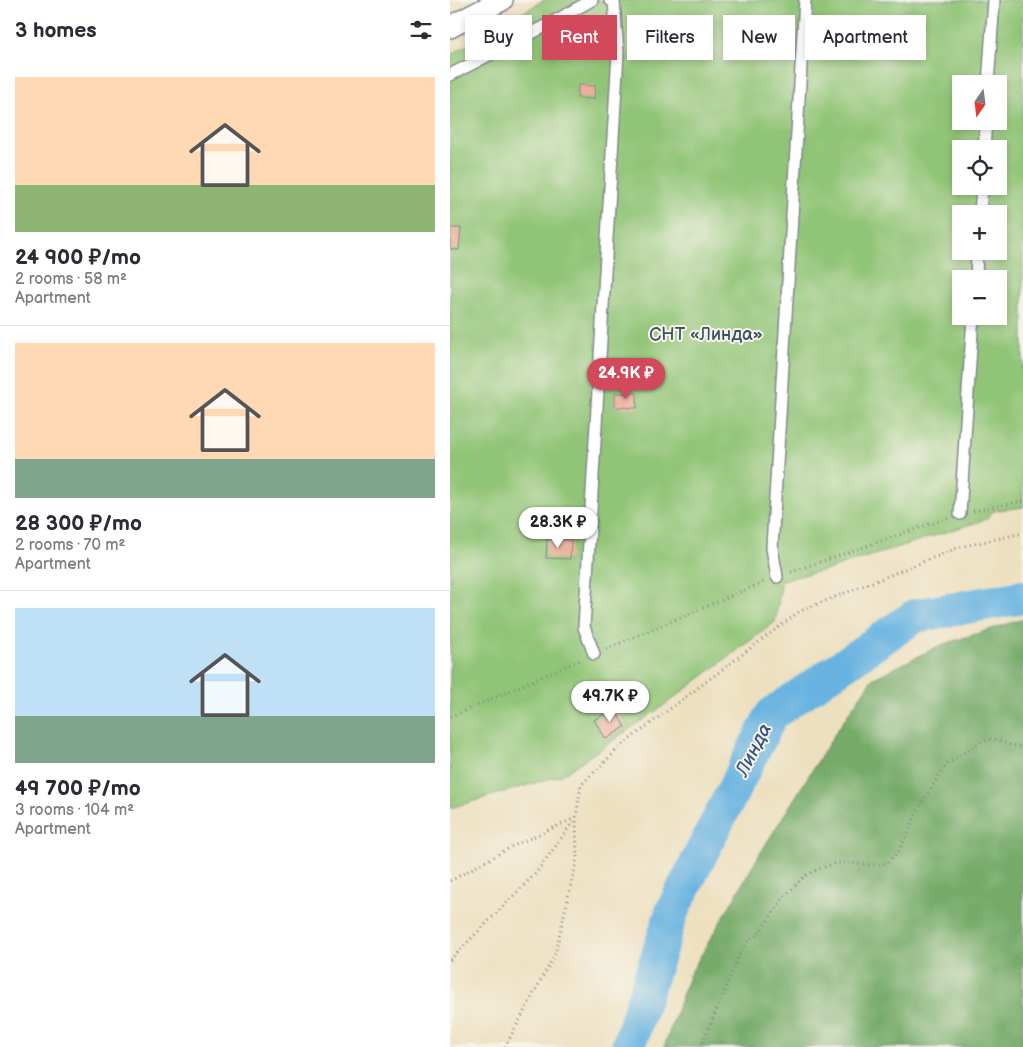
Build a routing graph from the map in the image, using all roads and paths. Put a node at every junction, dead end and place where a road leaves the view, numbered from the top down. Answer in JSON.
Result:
{"nodes":[{"id":1,"x":502,"y":0,"type":"edge"},
{"id":2,"x":592,"y":0,"type":"edge"},
{"id":3,"x":610,"y":0,"type":"edge"},
{"id":4,"x":805,"y":0,"type":"edge"},
{"id":5,"x":994,"y":0,"type":"edge"},
{"id":6,"x":450,"y":27,"type":"edge"},
{"id":7,"x":450,"y":75,"type":"edge"},
{"id":8,"x":989,"y":75,"type":"edge"},
{"id":9,"x":972,"y":325,"type":"edge"},
{"id":10,"x":1023,"y":500,"type":"edge"},
{"id":11,"x":960,"y":514,"type":"junction"},
{"id":12,"x":1023,"y":533,"type":"edge"},
{"id":13,"x":778,"y":577,"type":"junction"},
{"id":14,"x":594,"y":654,"type":"junction"},
{"id":15,"x":450,"y":717,"type":"edge"},
{"id":16,"x":1023,"y":747,"type":"edge"},
{"id":17,"x":576,"y":818,"type":"junction"},
{"id":18,"x":450,"y":881,"type":"edge"},
{"id":19,"x":450,"y":960,"type":"edge"},
{"id":20,"x":505,"y":1047,"type":"edge"},
{"id":21,"x":701,"y":1047,"type":"edge"}],
"edges":[{"from":1,"to":6,"type":"street"},
{"from":2,"to":7,"type":"lane"},
{"from":3,"to":14,"type":"lane"},
{"from":4,"to":13,"type":"lane"},
{"from":5,"to":8,"type":"lane"},
{"from":9,"to":11,"type":"lane"},
{"from":10,"to":11,"type":"path"},
{"from":11,"to":13,"type":"path"},
{"from":12,"to":17,"type":"path"},
{"from":13,"to":14,"type":"path"},
{"from":14,"to":15,"type":"path"},
{"from":16,"to":21,"type":"path"},
{"from":17,"to":18,"type":"path"},
{"from":17,"to":19,"type":"path"},
{"from":17,"to":20,"type":"path"}]}
